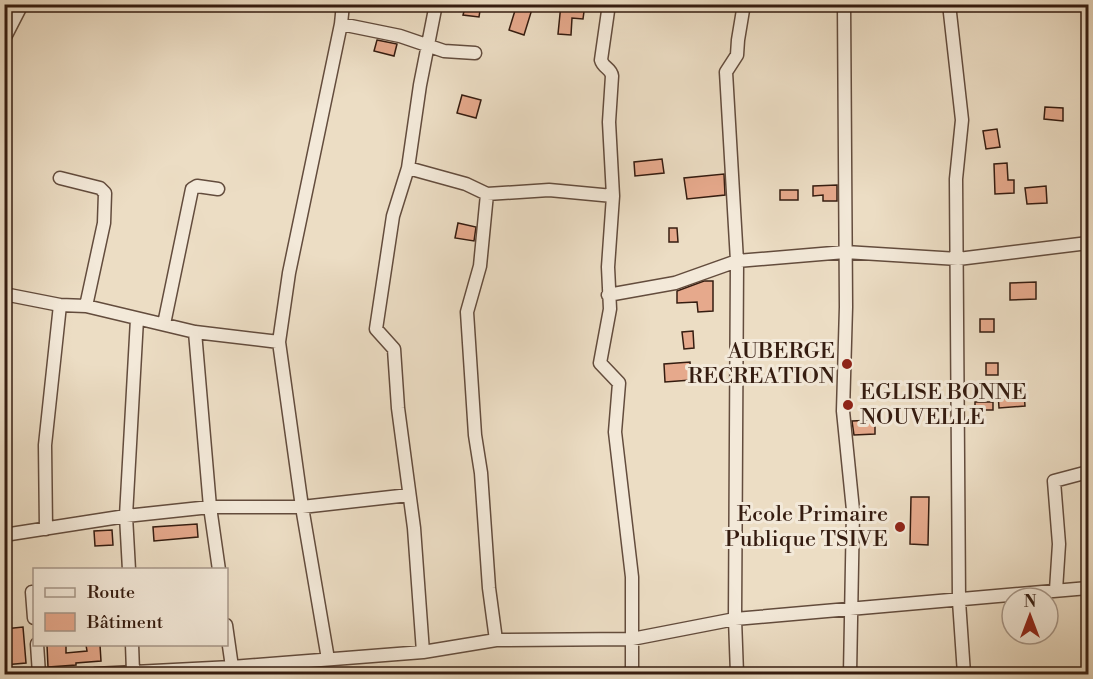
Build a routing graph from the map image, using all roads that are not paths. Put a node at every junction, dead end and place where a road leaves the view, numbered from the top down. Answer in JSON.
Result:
{"nodes":[{"id":1,"x":22,"y":4,"type":"edge"},
{"id":2,"x":343,"y":4,"type":"edge"},
{"id":3,"x":436,"y":4,"type":"edge"},
{"id":4,"x":609,"y":4,"type":"edge"},
{"id":5,"x":744,"y":4,"type":"edge"},
{"id":6,"x":844,"y":4,"type":"edge"},
{"id":7,"x":949,"y":4,"type":"edge"},
{"id":8,"x":341,"y":24,"type":"junction"},
{"id":9,"x":4,"y":39,"type":"edge"},
{"id":10,"x":429,"y":45,"type":"junction"},
{"id":11,"x":475,"y":53,"type":"dead end"},
{"id":12,"x":408,"y":168,"type":"junction"},
{"id":13,"x":60,"y":178,"type":"dead end"},
{"id":14,"x":218,"y":189,"type":"dead end"},
{"id":15,"x":487,"y":194,"type":"junction"},
{"id":16,"x":613,"y":196,"type":"junction"},
{"id":17,"x":1089,"y":243,"type":"edge"},
{"id":18,"x":845,"y":252,"type":"junction"},
{"id":19,"x":958,"y":259,"type":"junction"},
{"id":20,"x":737,"y":261,"type":"junction"},
{"id":21,"x":4,"y":294,"type":"edge"},
{"id":22,"x":608,"y":295,"type":"junction"},
{"id":23,"x":60,"y":305,"type":"junction"},
{"id":24,"x":86,"y":306,"type":"junction"},
{"id":25,"x":137,"y":319,"type":"junction"},
{"id":26,"x":164,"y":324,"type":"junction"},
{"id":27,"x":195,"y":332,"type":"junction"},
{"id":28,"x":279,"y":342,"type":"junction"},
{"id":29,"x":1089,"y":472,"type":"edge"},
{"id":30,"x":409,"y":495,"type":"junction"},
{"id":31,"x":210,"y":507,"type":"junction"},
{"id":32,"x":302,"y":507,"type":"junction"},
{"id":33,"x":126,"y":516,"type":"junction"},
{"id":34,"x":46,"y":529,"type":"junction"},
{"id":35,"x":4,"y":535,"type":"edge"},
{"id":36,"x":129,"y":568,"type":"edge"},
{"id":37,"x":219,"y":568,"type":"edge"},
{"id":38,"x":1056,"y":586,"type":"edge"},
{"id":39,"x":1089,"y":588,"type":"edge"},
{"id":40,"x":1060,"y":590,"type":"edge"},
{"id":41,"x":32,"y":592,"type":"dead end"},
{"id":42,"x":1000,"y":596,"type":"edge"},
{"id":43,"x":959,"y":601,"type":"junction"},
{"id":44,"x":33,"y":605,"type":"edge"},
{"id":45,"x":850,"y":608,"type":"junction"},
{"id":46,"x":735,"y":619,"type":"junction"},
{"id":47,"x":228,"y":639,"type":"edge"},
{"id":48,"x":632,"y":639,"type":"junction"},
{"id":49,"x":496,"y":640,"type":"junction"},
{"id":50,"x":37,"y":646,"type":"edge"},
{"id":51,"x":132,"y":646,"type":"edge"},
{"id":52,"x":423,"y":652,"type":"junction"},
{"id":53,"x":328,"y":659,"type":"junction"},
{"id":54,"x":232,"y":667,"type":"junction"},
{"id":55,"x":133,"y":672,"type":"junction"},
{"id":56,"x":39,"y":675,"type":"edge"},
{"id":57,"x":94,"y":675,"type":"edge"},
{"id":58,"x":632,"y":675,"type":"edge"},
{"id":59,"x":737,"y":675,"type":"edge"},
{"id":60,"x":850,"y":675,"type":"edge"},
{"id":61,"x":964,"y":675,"type":"edge"}],
"edges":[{"from":1,"to":9,"type":"street"},
{"from":2,"to":8,"type":"street"},
{"from":3,"to":10,"type":"street"},
{"from":4,"to":16,"type":"street"},
{"from":5,"to":20,"type":"street"},
{"from":6,"to":18,"type":"street"},
{"from":7,"to":19,"type":"street"},
{"from":8,"to":10,"type":"street"},
{"from":8,"to":28,"type":"street"},
{"from":10,"to":11,"type":"street"},
{"from":10,"to":12,"type":"street"},
{"from":12,"to":15,"type":"street"},
{"from":12,"to":30,"type":"street"},
{"from":13,"to":24,"type":"street"},
{"from":14,"to":26,"type":"street"},
{"from":15,"to":16,"type":"street"},
{"from":15,"to":49,"type":"street"},
{"from":16,"to":22,"type":"street"},
{"from":17,"to":19,"type":"street"},
{"from":18,"to":19,"type":"street"},
{"from":18,"to":20,"type":"street"},
{"from":18,"to":45,"type":"street"},
{"from":19,"to":43,"type":"street"},
{"from":20,"to":22,"type":"street"},
{"from":20,"to":46,"type":"street"},
{"from":21,"to":23,"type":"street"},
{"from":22,"to":48,"type":"street"},
{"from":23,"to":24,"type":"street"},
{"from":23,"to":34,"type":"street"},
{"from":24,"to":25,"type":"street"},
{"from":25,"to":26,"type":"street"},
{"from":25,"to":33,"type":"street"},
{"from":26,"to":27,"type":"street"},
{"from":27,"to":28,"type":"street"},
{"from":27,"to":31,"type":"street"},
{"from":28,"to":32,"type":"street"},
{"from":29,"to":38,"type":"street"},
{"from":30,"to":32,"type":"street"},
{"from":30,"to":52,"type":"street"},
{"from":31,"to":32,"type":"street"},
{"from":31,"to":33,"type":"street"},
{"from":31,"to":37,"type":"street"},
{"from":32,"to":53,"type":"street"},
{"from":33,"to":34,"type":"street"},
{"from":33,"to":36,"type":"street"},
{"from":34,"to":35,"type":"street"},
{"from":39,"to":40,"type":"street"},
{"from":41,"to":44,"type":"street"},
{"from":42,"to":43,"type":"street"},
{"from":43,"to":45,"type":"street"},
{"from":43,"to":61,"type":"street"},
{"from":45,"to":46,"type":"street"},
{"from":45,"to":60,"type":"street"},
{"from":46,"to":48,"type":"street"},
{"from":46,"to":59,"type":"street"},
{"from":47,"to":54,"type":"street"},
{"from":48,"to":49,"type":"street"},
{"from":48,"to":58,"type":"street"},
{"from":49,"to":52,"type":"street"},
{"from":50,"to":56,"type":"street"},
{"from":51,"to":55,"type":"street"},
{"from":52,"to":53,"type":"street"},
{"from":53,"to":54,"type":"street"},
{"from":54,"to":55,"type":"street"},
{"from":55,"to":57,"type":"street"}]}
